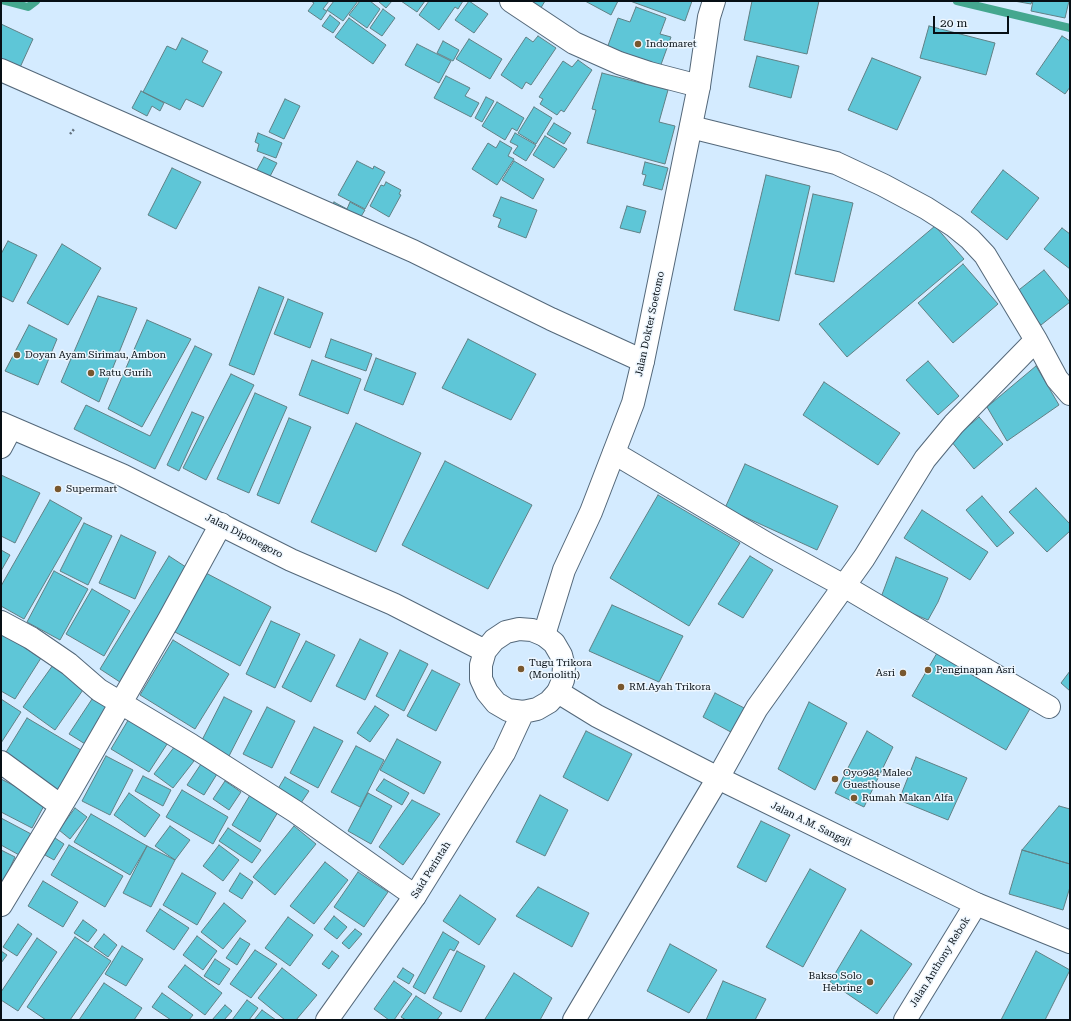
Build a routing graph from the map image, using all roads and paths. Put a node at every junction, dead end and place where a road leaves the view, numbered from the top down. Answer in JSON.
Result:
{"nodes":[{"id":1,"x":511,"y":1,"type":"edge"},
{"id":2,"x":714,"y":1,"type":"edge"},
{"id":3,"x":1,"y":70,"type":"edge"},
{"id":4,"x":699,"y":86,"type":"junction"},
{"id":5,"x":691,"y":127,"type":"junction"},
{"id":6,"x":1036,"y":340,"type":"junction"},
{"id":7,"x":643,"y":361,"type":"junction"},
{"id":8,"x":1070,"y":394,"type":"edge"},
{"id":9,"x":6,"y":425,"type":"edge"},
{"id":10,"x":1,"y":447,"type":"edge"},
{"id":11,"x":614,"y":453,"type":"junction"},
{"id":12,"x":221,"y":524,"type":"junction"},
{"id":13,"x":844,"y":586,"type":"junction"},
{"id":14,"x":1,"y":622,"type":"edge"},
{"id":15,"x":544,"y":635,"type":"junction"},
{"id":16,"x":485,"y":651,"type":"junction"},
{"id":17,"x":558,"y":692,"type":"junction"},
{"id":18,"x":121,"y":703,"type":"junction"},
{"id":19,"x":1049,"y":707,"type":"dead end"},
{"id":20,"x":523,"y":712,"type":"junction"},
{"id":21,"x":1,"y":762,"type":"edge"},
{"id":22,"x":718,"y":778,"type":"junction"},
{"id":23,"x":61,"y":806,"type":"junction"},
{"id":24,"x":415,"y":896,"type":"junction"},
{"id":25,"x":976,"y":904,"type":"junction"},
{"id":26,"x":1,"y":905,"type":"edge"},
{"id":27,"x":1070,"y":942,"type":"edge"},
{"id":28,"x":327,"y":1020,"type":"edge"},
{"id":29,"x":574,"y":1020,"type":"edge"},
{"id":30,"x":906,"y":1020,"type":"edge"}],
"edges":[{"from":1,"to":4,"type":"main road"},
{"from":2,"to":4,"type":"main road","name":"Jalan Dokter Soetomo"},
{"from":3,"to":7,"type":"main road"},
{"from":4,"to":5,"type":"main road","name":"Jalan Dokter Soetomo"},
{"from":5,"to":6,"type":"main road"},
{"from":5,"to":7,"type":"main road","name":"Jalan Dokter Soetomo"},
{"from":6,"to":8,"type":"main road"},
{"from":6,"to":13,"type":"main road"},
{"from":7,"to":11,"type":"main road","name":"Jalan Dokter Soetomo"},
{"from":9,"to":10,"type":"main road"},
{"from":9,"to":12,"type":"main road","name":"Jalan Diponegoro"},
{"from":11,"to":13,"type":"main road"},
{"from":11,"to":15,"type":"main road","name":"Jalan Dokter Soetomo"},
{"from":12,"to":16,"type":"main road","name":"Jalan Diponegoro"},
{"from":12,"to":18,"type":"main road"},
{"from":13,"to":19,"type":"main road"},
{"from":13,"to":22,"type":"main road"},
{"from":14,"to":18,"type":"main road"},
{"from":15,"to":16,"type":"main road"},
{"from":15,"to":17,"type":"main road"},
{"from":16,"to":20,"type":"main road"},
{"from":17,"to":20,"type":"main road"},
{"from":17,"to":22,"type":"main road","name":"Jalan A.M. Sangaji"},
{"from":18,"to":23,"type":"main road"},
{"from":18,"to":24,"type":"main road"},
{"from":20,"to":24,"type":"main road","name":"Said Perintah"},
{"from":21,"to":23,"type":"main road"},
{"from":22,"to":25,"type":"main road","name":"Jalan A.M. Sangaji"},
{"from":22,"to":29,"type":"main road"},
{"from":23,"to":26,"type":"main road"},
{"from":24,"to":28,"type":"main road","name":"Said Perintah"},
{"from":25,"to":27,"type":"main road","name":"Jalan A.M. Sangaji"},
{"from":25,"to":30,"type":"main road","name":"Jalan Anthony Rebok"}]}
